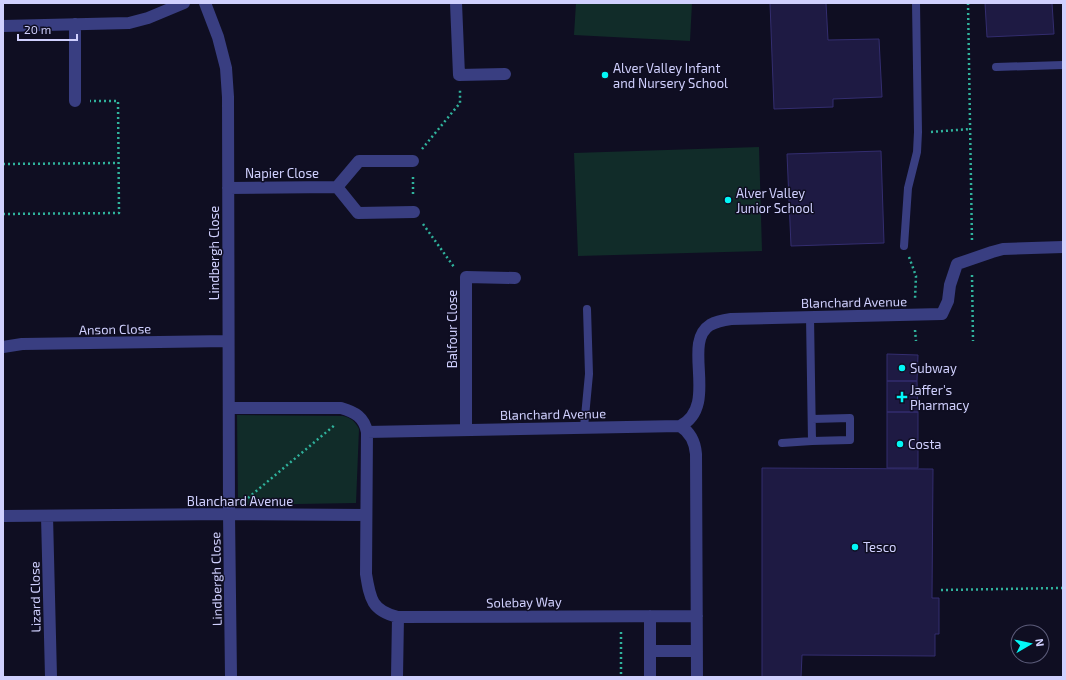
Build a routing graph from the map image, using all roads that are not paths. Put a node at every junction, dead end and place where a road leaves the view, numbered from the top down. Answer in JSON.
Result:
{"nodes":[{"id":1,"x":184,"y":3,"type":"edge"},
{"id":2,"x":205,"y":3,"type":"edge"},
{"id":3,"x":456,"y":3,"type":"edge"},
{"id":4,"x":916,"y":3,"type":"edge"},
{"id":5,"x":75,"y":24,"type":"junction"},
{"id":6,"x":3,"y":26,"type":"edge"},
{"id":7,"x":1063,"y":65,"type":"edge"},
{"id":8,"x":996,"y":67,"type":"dead end"},
{"id":9,"x":505,"y":74,"type":"dead end"},
{"id":10,"x":75,"y":101,"type":"road end"},
{"id":11,"x":413,"y":161,"type":"road end"},
{"id":12,"x":337,"y":187,"type":"junction"},
{"id":13,"x":228,"y":188,"type":"junction"},
{"id":14,"x":414,"y":212,"type":"road end"},
{"id":15,"x":904,"y":246,"type":"road end"},
{"id":16,"x":1063,"y":247,"type":"edge"},
{"id":17,"x":515,"y":278,"type":"dead end"},
{"id":18,"x":587,"y":309,"type":"dead end"},
{"id":19,"x":810,"y":317,"type":"junction"},
{"id":20,"x":228,"y":341,"type":"junction"},
{"id":21,"x":3,"y":347,"type":"edge"},
{"id":22,"x":229,"y":408,"type":"junction"},
{"id":23,"x":812,"y":419,"type":"junction"},
{"id":24,"x":680,"y":426,"type":"junction"},
{"id":25,"x":584,"y":427,"type":"junction"},
{"id":26,"x":466,"y":430,"type":"junction"},
{"id":27,"x":367,"y":432,"type":"junction"},
{"id":28,"x":812,"y":441,"type":"junction"},
{"id":29,"x":782,"y":442,"type":"dead end"},
{"id":30,"x":229,"y":514,"type":"junction"},
{"id":31,"x":366,"y":515,"type":"junction"},
{"id":32,"x":3,"y":516,"type":"edge"},
{"id":33,"x":47,"y":516,"type":"junction"},
{"id":34,"x":650,"y":616,"type":"junction"},
{"id":35,"x":697,"y":616,"type":"junction"},
{"id":36,"x":398,"y":617,"type":"junction"},
{"id":37,"x":650,"y":651,"type":"junction"},
{"id":38,"x":697,"y":651,"type":"junction"},
{"id":39,"x":51,"y":677,"type":"edge"},
{"id":40,"x":231,"y":677,"type":"edge"},
{"id":41,"x":397,"y":677,"type":"edge"},
{"id":42,"x":650,"y":677,"type":"edge"},
{"id":43,"x":697,"y":677,"type":"edge"}],
"edges":[{"from":1,"to":5,"type":"street"},
{"from":2,"to":13,"type":"street","name":"Lindbergh Close"},
{"from":3,"to":9,"type":"street"},
{"from":4,"to":15,"type":"lane"},
{"from":5,"to":6,"type":"street"},
{"from":5,"to":10,"type":"street"},
{"from":7,"to":8,"type":"lane"},
{"from":11,"to":12,"type":"street","name":"Napier Close"},
{"from":12,"to":13,"type":"street","name":"Napier Close"},
{"from":12,"to":14,"type":"street","name":"Napier Close"},
{"from":13,"to":20,"type":"street","name":"Lindbergh Close"},
{"from":16,"to":19,"type":"street","name":"Blanchard Avenue"},
{"from":17,"to":26,"type":"street","name":"Balfour Close"},
{"from":18,"to":25,"type":"lane"},
{"from":19,"to":23,"type":"lane"},
{"from":19,"to":24,"type":"street","name":"Blanchard Avenue"},
{"from":20,"to":21,"type":"street","name":"Anson Close"},
{"from":20,"to":22,"type":"street","name":"Lindbergh Close"},
{"from":22,"to":27,"type":"street"},
{"from":22,"to":30,"type":"street","name":"Lindbergh Close"},
{"from":23,"to":28,"type":"lane"},
{"from":23,"to":28,"type":"lane"},
{"from":24,"to":25,"type":"street","name":"Blanchard Avenue"},
{"from":24,"to":35,"type":"street"},
{"from":25,"to":26,"type":"street","name":"Blanchard Avenue"},
{"from":26,"to":27,"type":"street","name":"Blanchard Avenue"},
{"from":27,"to":31,"type":"street"},
{"from":28,"to":29,"type":"lane"},
{"from":30,"to":31,"type":"street","name":"Blanchard Avenue"},
{"from":30,"to":33,"type":"street","name":"Blanchard Avenue"},
{"from":30,"to":40,"type":"street","name":"Lindbergh Close"},
{"from":31,"to":36,"type":"street","name":"Solebay Way"},
{"from":32,"to":33,"type":"street","name":"Blanchard Avenue"},
{"from":33,"to":39,"type":"street","name":"Lizard Close"},
{"from":34,"to":35,"type":"street","name":"Solebay Way"},
{"from":34,"to":36,"type":"street","name":"Solebay Way"},
{"from":34,"to":37,"type":"street"},
{"from":35,"to":38,"type":"street"},
{"from":36,"to":41,"type":"street"},
{"from":37,"to":38,"type":"street"},
{"from":37,"to":42,"type":"street"},
{"from":38,"to":43,"type":"street"}]}
